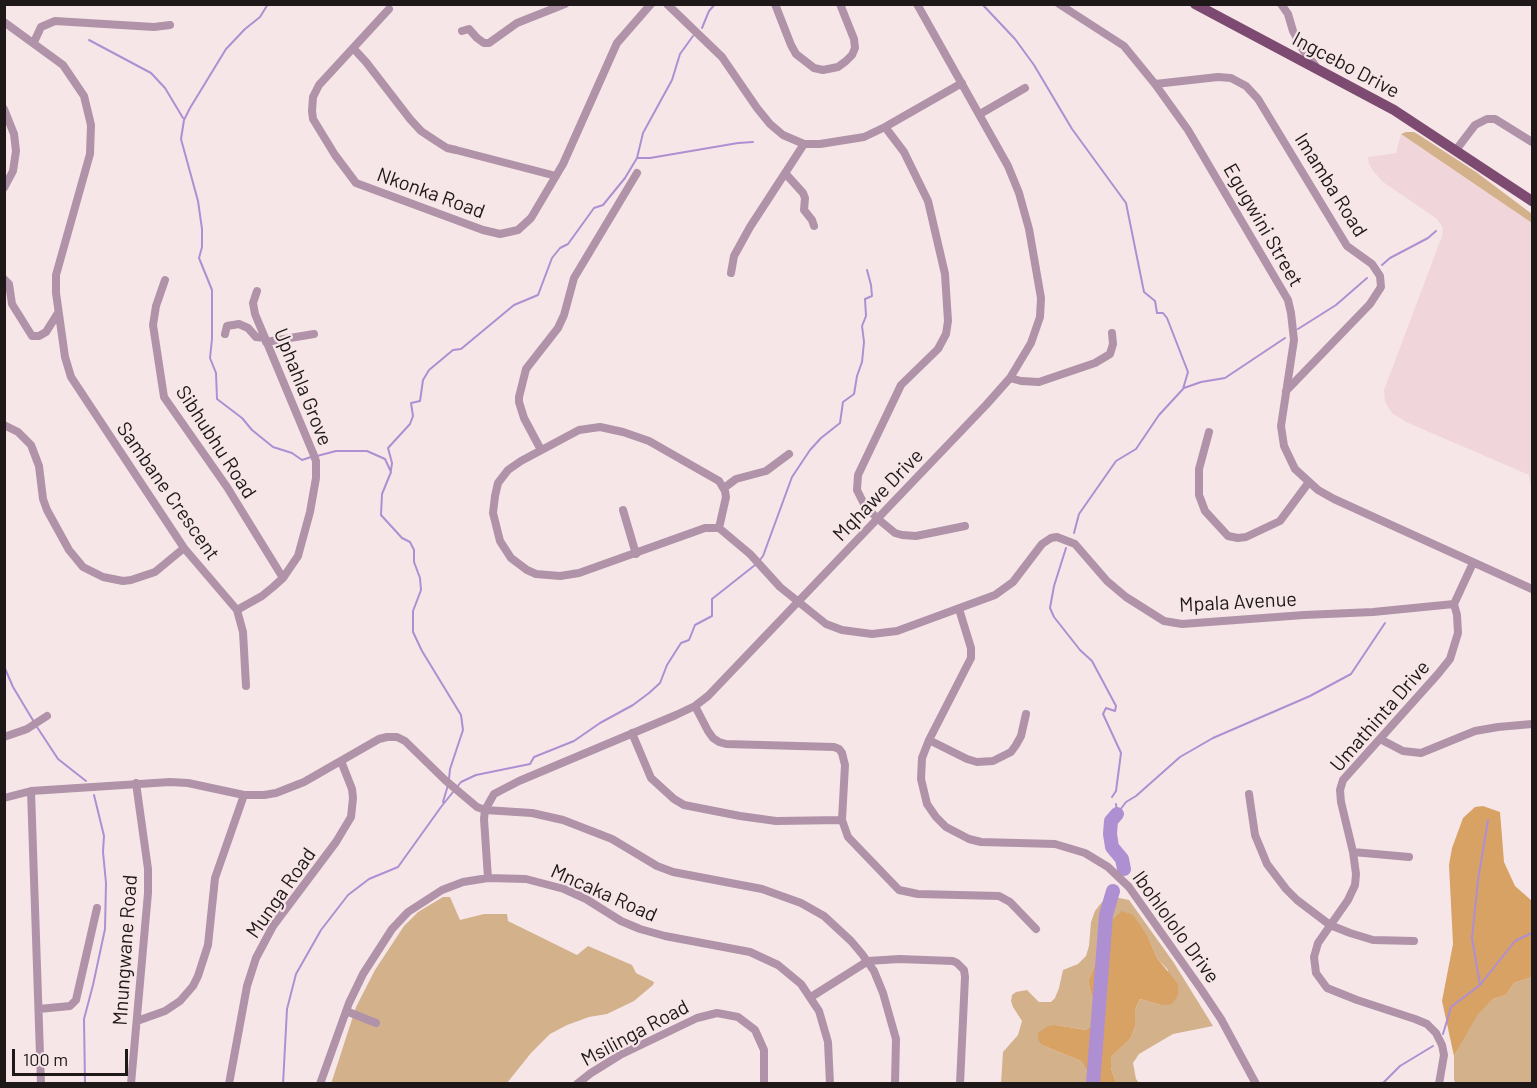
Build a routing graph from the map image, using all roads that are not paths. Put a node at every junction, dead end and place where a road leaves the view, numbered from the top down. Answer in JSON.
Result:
{"nodes":[{"id":1,"x":565,"y":4,"type":"edge"},
{"id":2,"x":651,"y":4,"type":"edge"},
{"id":3,"x":667,"y":4,"type":"edge"},
{"id":4,"x":775,"y":4,"type":"edge"},
{"id":5,"x":840,"y":4,"type":"edge"},
{"id":6,"x":917,"y":4,"type":"edge"},
{"id":7,"x":1059,"y":4,"type":"edge"},
{"id":8,"x":1195,"y":4,"type":"edge"},
{"id":9,"x":1281,"y":4,"type":"edge"},
{"id":10,"x":388,"y":9,"type":"dead end"},
{"id":11,"x":4,"y":22,"type":"edge"},
{"id":12,"x":170,"y":25,"type":"dead end"},
{"id":13,"x":462,"y":31,"type":"dead end"},
{"id":14,"x":34,"y":42,"type":"junction"},
{"id":15,"x":353,"y":48,"type":"junction"},
{"id":16,"x":1318,"y":70,"type":"junction"},
{"id":17,"x":962,"y":83,"type":"junction"},
{"id":18,"x":1155,"y":84,"type":"junction"},
{"id":19,"x":1025,"y":88,"type":"dead end"},
{"id":20,"x":4,"y":109,"type":"edge"},
{"id":21,"x":980,"y":114,"type":"junction"},
{"id":22,"x":885,"y":128,"type":"junction"},
{"id":23,"x":1533,"y":142,"type":"edge"},
{"id":24,"x":804,"y":144,"type":"junction"},
{"id":25,"x":1456,"y":150,"type":"junction"},
{"id":26,"x":1476,"y":164,"type":"junction"},
{"id":27,"x":784,"y":172,"type":"junction"},
{"id":28,"x":637,"y":173,"type":"dead end"},
{"id":29,"x":556,"y":176,"type":"junction"},
{"id":30,"x":4,"y":188,"type":"edge"},
{"id":31,"x":1533,"y":201,"type":"edge"},
{"id":32,"x":1533,"y":208,"type":"edge"},
{"id":33,"x":814,"y":226,"type":"dead end"},
{"id":34,"x":731,"y":273,"type":"dead end"},
{"id":35,"x":4,"y":279,"type":"edge"},
{"id":36,"x":165,"y":280,"type":"dead end"},
{"id":37,"x":257,"y":291,"type":"dead end"},
{"id":38,"x":58,"y":313,"type":"junction"},
{"id":39,"x":1112,"y":333,"type":"dead end"},
{"id":40,"x":225,"y":334,"type":"dead end"},
{"id":41,"x":314,"y":334,"type":"dead end"},
{"id":42,"x":265,"y":340,"type":"junction"},
{"id":43,"x":1010,"y":378,"type":"junction"},
{"id":44,"x":1285,"y":391,"type":"junction"},
{"id":45,"x":4,"y":426,"type":"edge"},
{"id":46,"x":1209,"y":432,"type":"dead end"},
{"id":47,"x":541,"y":450,"type":"junction"},
{"id":48,"x":789,"y":454,"type":"dead end"},
{"id":49,"x":1309,"y":482,"type":"junction"},
{"id":50,"x":724,"y":488,"type":"junction"},
{"id":51,"x":623,"y":510,"type":"dead end"},
{"id":52,"x":878,"y":519,"type":"junction"},
{"id":53,"x":965,"y":526,"type":"dead end"},
{"id":54,"x":719,"y":528,"type":"junction"},
{"id":55,"x":184,"y":548,"type":"junction"},
{"id":56,"x":636,"y":554,"type":"junction"},
{"id":57,"x":1473,"y":563,"type":"junction"},
{"id":58,"x":283,"y":578,"type":"junction"},
{"id":59,"x":1533,"y":589,"type":"edge"},
{"id":60,"x":798,"y":602,"type":"junction"},
{"id":61,"x":1454,"y":604,"type":"junction"},
{"id":62,"x":959,"y":609,"type":"junction"},
{"id":63,"x":237,"y":610,"type":"junction"},
{"id":64,"x":246,"y":686,"type":"dead end"},
{"id":65,"x":695,"y":706,"type":"junction"},
{"id":66,"x":1026,"y":714,"type":"dead end"},
{"id":67,"x":44,"y":718,"type":"dead end"},
{"id":68,"x":1533,"y":724,"type":"edge"},
{"id":69,"x":632,"y":733,"type":"junction"},
{"id":70,"x":4,"y":737,"type":"edge"},
{"id":71,"x":1380,"y":739,"type":"junction"},
{"id":72,"x":929,"y":740,"type":"junction"},
{"id":73,"x":341,"y":762,"type":"junction"},
{"id":74,"x":136,"y":783,"type":"junction"},
{"id":75,"x":32,"y":791,"type":"junction"},
{"id":76,"x":1249,"y":794,"type":"dead end"},
{"id":77,"x":244,"y":795,"type":"junction"},
{"id":78,"x":4,"y":798,"type":"edge"},
{"id":79,"x":485,"y":810,"type":"junction"},
{"id":80,"x":842,"y":820,"type":"junction"},
{"id":81,"x":1353,"y":852,"type":"junction"},
{"id":82,"x":1409,"y":857,"type":"dead end"},
{"id":83,"x":488,"y":878,"type":"junction"},
{"id":84,"x":97,"y":908,"type":"dead end"},
{"id":85,"x":1330,"y":925,"type":"junction"},
{"id":86,"x":1036,"y":929,"type":"dead end"},
{"id":87,"x":1414,"y":941,"type":"dead end"},
{"id":88,"x":868,"y":961,"type":"junction"},
{"id":89,"x":811,"y":997,"type":"junction"},
{"id":90,"x":39,"y":1009,"type":"junction"},
{"id":91,"x":346,"y":1011,"type":"junction"},
{"id":92,"x":137,"y":1021,"type":"junction"},
{"id":93,"x":376,"y":1023,"type":"dead end"},
{"id":94,"x":41,"y":1083,"type":"edge"},
{"id":95,"x":131,"y":1083,"type":"edge"},
{"id":96,"x":229,"y":1083,"type":"edge"},
{"id":97,"x":320,"y":1083,"type":"edge"},
{"id":98,"x":577,"y":1083,"type":"edge"},
{"id":99,"x":764,"y":1083,"type":"edge"},
{"id":100,"x":830,"y":1083,"type":"edge"},
{"id":101,"x":895,"y":1083,"type":"edge"},
{"id":102,"x":960,"y":1083,"type":"edge"},
{"id":103,"x":1256,"y":1083,"type":"edge"},
{"id":104,"x":1439,"y":1083,"type":"edge"}],
"edges":[{"from":1,"to":13,"type":"street"},
{"from":2,"to":29,"type":"street","name":"Nkonka Road"},
{"from":3,"to":24,"type":"street"},
{"from":4,"to":5,"type":"street"},
{"from":6,"to":17,"type":"street","name":"Mqhawe Drive"},
{"from":7,"to":18,"type":"street","name":"Egugwini Street"},
{"from":8,"to":16,"type":"main road","name":"Ingcebo Drive"},
{"from":9,"to":16,"type":"street"},
{"from":10,"to":15,"type":"street","name":"Nkonka Road"},
{"from":11,"to":14,"type":"street","name":"Sambane Crescent"},
{"from":12,"to":14,"type":"street"},
{"from":14,"to":38,"type":"street","name":"Sambane Crescent"},
{"from":15,"to":29,"type":"street"},
{"from":15,"to":29,"type":"street","name":"Nkonka Road"},
{"from":16,"to":25,"type":"main road","name":"Ingcebo Drive"},
{"from":17,"to":21,"type":"street","name":"Mqhawe Drive"},
{"from":17,"to":22,"type":"street"},
{"from":18,"to":44,"type":"street","name":"Egugwini Street"},
{"from":18,"to":44,"type":"street","name":"Imamba Road"},
{"from":19,"to":21,"type":"street"},
{"from":20,"to":30,"type":"street"},
{"from":21,"to":43,"type":"street","name":"Mqhawe Drive"},
{"from":22,"to":24,"type":"street"},
{"from":22,"to":52,"type":"street"},
{"from":23,"to":25,"type":"street"},
{"from":24,"to":27,"type":"street"},
{"from":25,"to":26,"type":"main road","name":"Ingcebo Drive"},
{"from":26,"to":31,"type":"main road","name":"Ingcebo Drive"},
{"from":26,"to":32,"type":"main road","name":"Ingcebo Drive"},
{"from":27,"to":33,"type":"street"},
{"from":27,"to":34,"type":"street"},
{"from":28,"to":47,"type":"street"},
{"from":35,"to":38,"type":"street"},
{"from":36,"to":58,"type":"street","name":"Sibhubhu Road"},
{"from":37,"to":42,"type":"street","name":"Uphahla Grove"},
{"from":38,"to":55,"type":"street","name":"Sambane Crescent"},
{"from":39,"to":43,"type":"street"},
{"from":40,"to":42,"type":"street"},
{"from":41,"to":42,"type":"street"},
{"from":42,"to":58,"type":"street","name":"Uphahla Grove"},
{"from":43,"to":52,"type":"street","name":"Mqhawe Drive"},
{"from":44,"to":49,"type":"street","name":"Egugwini Street"},
{"from":45,"to":55,"type":"street"},
{"from":46,"to":49,"type":"street"},
{"from":47,"to":50,"type":"street"},
{"from":47,"to":56,"type":"street"},
{"from":48,"to":50,"type":"street"},
{"from":49,"to":57,"type":"street","name":"Egugwini Street"},
{"from":50,"to":54,"type":"street"},
{"from":51,"to":56,"type":"street"},
{"from":52,"to":53,"type":"street"},
{"from":52,"to":60,"type":"street","name":"Mqhawe Drive"},
{"from":54,"to":56,"type":"street"},
{"from":54,"to":60,"type":"street","name":"Mpala Avenue"},
{"from":55,"to":63,"type":"street","name":"Sambane Crescent"},
{"from":57,"to":59,"type":"street","name":"Egugwini Street"},
{"from":57,"to":61,"type":"street"},
{"from":58,"to":63,"type":"street","name":"Uphahla Grove"},
{"from":60,"to":62,"type":"street","name":"Mpala Avenue"},
{"from":60,"to":65,"type":"street","name":"Mqhawe Drive"},
{"from":61,"to":62,"type":"street","name":"Mpala Avenue"},
{"from":61,"to":71,"type":"street","name":"Umathinta Drive"},
{"from":62,"to":72,"type":"street","name":"Ibohlololo Drive"},
{"from":63,"to":64,"type":"street","name":"Sambane Crescent"},
{"from":65,"to":69,"type":"street","name":"Mqhawe Drive"},
{"from":65,"to":80,"type":"street"},
{"from":66,"to":72,"type":"street"},
{"from":67,"to":70,"type":"street"},
{"from":68,"to":71,"type":"street"},
{"from":69,"to":79,"type":"street","name":"Mqhawe Drive"},
{"from":69,"to":80,"type":"street"},
{"from":71,"to":81,"type":"street","name":"Umathinta Drive"},
{"from":72,"to":103,"type":"street","name":"Ibohlololo Drive"},
{"from":73,"to":77,"type":"street"},
{"from":73,"to":79,"type":"street"},
{"from":73,"to":96,"type":"street","name":"Munga Road"},
{"from":74,"to":75,"type":"street"},
{"from":74,"to":77,"type":"street"},
{"from":74,"to":92,"type":"street","name":"Mnungwane Road"},
{"from":75,"to":78,"type":"street"},
{"from":75,"to":90,"type":"street"},
{"from":76,"to":85,"type":"street"},
{"from":77,"to":92,"type":"street"},
{"from":79,"to":83,"type":"street"},
{"from":79,"to":88,"type":"street"},
{"from":80,"to":86,"type":"street"},
{"from":81,"to":82,"type":"street"},
{"from":81,"to":85,"type":"street","name":"Umathinta Drive"},
{"from":83,"to":89,"type":"street","name":"Mncaka Road"},
{"from":83,"to":91,"type":"street","name":"Mncaka Road"},
{"from":84,"to":90,"type":"street"},
{"from":85,"to":87,"type":"street"},
{"from":85,"to":104,"type":"street","name":"Umathinta Drive"},
{"from":88,"to":89,"type":"street"},
{"from":88,"to":101,"type":"street"},
{"from":88,"to":102,"type":"street"},
{"from":89,"to":100,"type":"street","name":"Mncaka Road"},
{"from":90,"to":94,"type":"street"},
{"from":91,"to":93,"type":"street"},
{"from":91,"to":97,"type":"street","name":"Mncaka Road"},
{"from":92,"to":95,"type":"street","name":"Mnungwane Road"},
{"from":98,"to":99,"type":"street","name":"Msilinga Road"}]}
